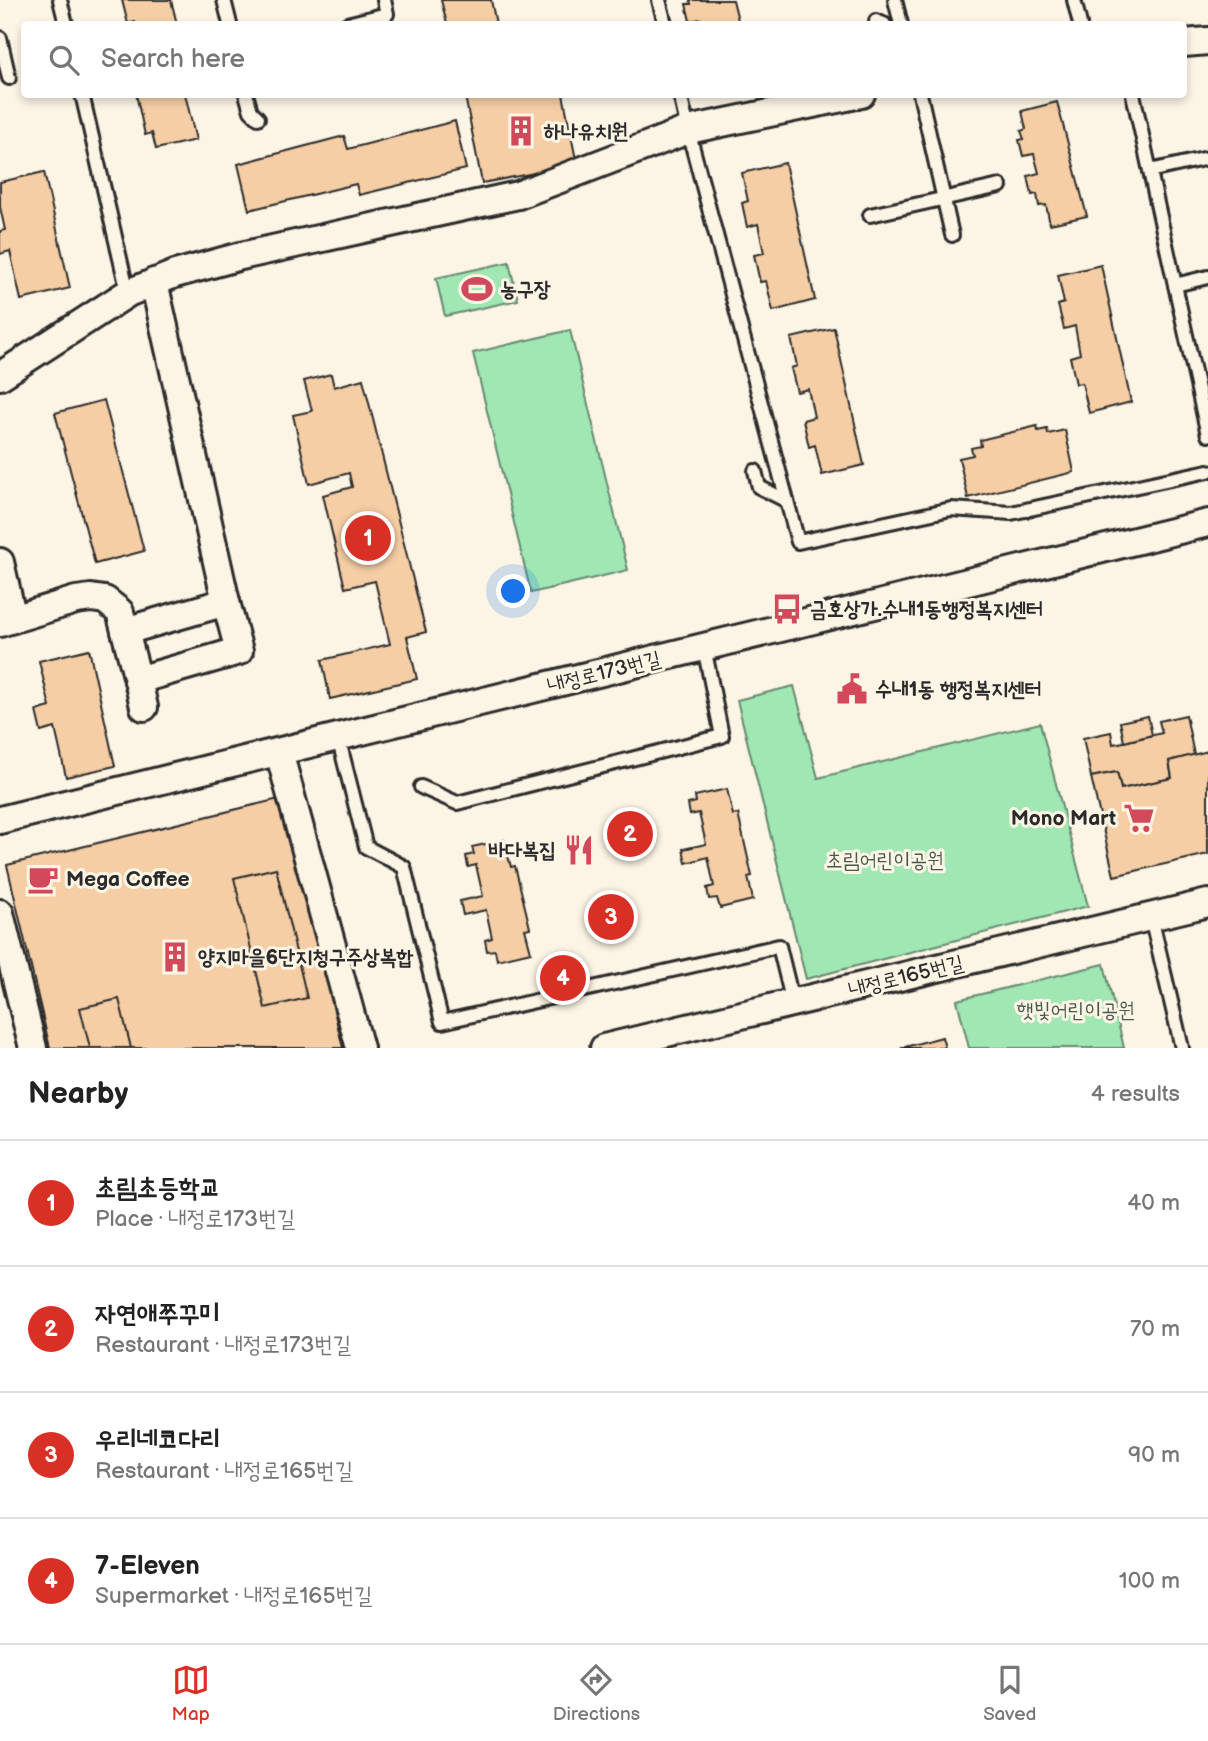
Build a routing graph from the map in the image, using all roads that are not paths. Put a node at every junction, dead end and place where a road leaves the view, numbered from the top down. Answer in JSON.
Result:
{"nodes":[{"id":1,"x":60,"y":0,"type":"edge"},
{"id":2,"x":224,"y":0,"type":"edge"},
{"id":3,"x":384,"y":0,"type":"edge"},
{"id":4,"x":659,"y":0,"type":"edge"},
{"id":5,"x":895,"y":0,"type":"edge"},
{"id":6,"x":1074,"y":0,"type":"edge"},
{"id":7,"x":65,"y":21,"type":"edge"},
{"id":8,"x":229,"y":21,"type":"edge"},
{"id":9,"x":359,"y":21,"type":"edge"},
{"id":10,"x":663,"y":21,"type":"edge"},
{"id":11,"x":900,"y":21,"type":"edge"},
{"id":12,"x":1079,"y":21,"type":"edge"},
{"id":13,"x":0,"y":38,"type":"edge"},
{"id":14,"x":1208,"y":41,"type":"edge"},
{"id":15,"x":1187,"y":43,"type":"edge"},
{"id":16,"x":9,"y":78,"type":"dead end"},
{"id":17,"x":83,"y":98,"type":"edge"},
{"id":18,"x":247,"y":98,"type":"edge"},
{"id":19,"x":681,"y":98,"type":"edge"},
{"id":20,"x":842,"y":98,"type":"edge"},
{"id":21,"x":921,"y":98,"type":"edge"},
{"id":22,"x":1134,"y":98,"type":"edge"},
{"id":23,"x":258,"y":118,"type":"dead end"},
{"id":24,"x":688,"y":130,"type":"junction"},
{"id":25,"x":1208,"y":158,"type":"edge"},
{"id":26,"x":1150,"y":171,"type":"junction"},
{"id":27,"x":1000,"y":186,"type":"dead end"},
{"id":28,"x":943,"y":198,"type":"junction"},
{"id":29,"x":870,"y":215,"type":"dead end"},
{"id":30,"x":952,"y":235,"type":"dead end"},
{"id":31,"x":1208,"y":277,"type":"edge"},
{"id":32,"x":154,"y":282,"type":"junction"},
{"id":33,"x":1175,"y":285,"type":"junction"},
{"id":34,"x":128,"y":293,"type":"junction"},
{"id":35,"x":0,"y":376,"type":"edge"},
{"id":36,"x":1208,"y":435,"type":"edge"},
{"id":37,"x":755,"y":471,"type":"dead end"},
{"id":38,"x":1208,"y":471,"type":"edge"},
{"id":39,"x":787,"y":501,"type":"junction"},
{"id":40,"x":1208,"y":523,"type":"edge"},
{"id":41,"x":0,"y":562,"type":"edge"},
{"id":42,"x":226,"y":602,"type":"junction"},
{"id":43,"x":7,"y":621,"type":"edge"},
{"id":44,"x":125,"y":631,"type":"junction"},
{"id":45,"x":704,"y":647,"type":"junction"},
{"id":46,"x":138,"y":680,"type":"junction"},
{"id":47,"x":144,"y":707,"type":"dead end"},
{"id":48,"x":338,"y":737,"type":"junction"},
{"id":49,"x":279,"y":752,"type":"junction"},
{"id":50,"x":421,"y":787,"type":"dead end"},
{"id":51,"x":0,"y":820,"type":"edge"},
{"id":52,"x":1208,"y":903,"type":"edge"},
{"id":53,"x":0,"y":913,"type":"edge"},
{"id":54,"x":1151,"y":917,"type":"junction"},
{"id":55,"x":793,"y":1003,"type":"junction"},
{"id":56,"x":33,"y":1048,"type":"edge"},
{"id":57,"x":360,"y":1048,"type":"edge"},
{"id":58,"x":604,"y":1048,"type":"edge"},
{"id":59,"x":1182,"y":1048,"type":"edge"}],
"edges":[{"from":1,"to":7,"type":"lane"},
{"from":2,"to":8,"type":"lane"},
{"from":3,"to":9,"type":"lane"},
{"from":4,"to":10,"type":"lane"},
{"from":5,"to":11,"type":"lane"},
{"from":6,"to":12,"type":"lane"},
{"from":13,"to":16,"type":"lane"},
{"from":14,"to":15,"type":"street"},
{"from":17,"to":34,"type":"lane"},
{"from":18,"to":23,"type":"lane"},
{"from":19,"to":24,"type":"lane"},
{"from":20,"to":24,"type":"street"},
{"from":21,"to":28,"type":"lane"},
{"from":22,"to":26,"type":"lane"},
{"from":24,"to":32,"type":"street"},
{"from":24,"to":39,"type":"lane"},
{"from":25,"to":26,"type":"lane"},
{"from":26,"to":33,"type":"lane"},
{"from":27,"to":28,"type":"lane"},
{"from":28,"to":29,"type":"lane"},
{"from":28,"to":30,"type":"lane"},
{"from":31,"to":33,"type":"lane"},
{"from":32,"to":34,"type":"street"},
{"from":32,"to":42,"type":"street"},
{"from":33,"to":36,"type":"lane"},
{"from":34,"to":35,"type":"street"},
{"from":37,"to":39,"type":"lane"},
{"from":38,"to":39,"type":"lane"},
{"from":40,"to":45,"type":"street","name":"내정로173번길"},
{"from":41,"to":43,"type":"street"},
{"from":42,"to":44,"type":"street"},
{"from":42,"to":46,"type":"street"},
{"from":43,"to":44,"type":"street"},
{"from":44,"to":46,"type":"street"},
{"from":45,"to":48,"type":"street","name":"내정로173번길"},
{"from":45,"to":50,"type":"lane"},
{"from":46,"to":47,"type":"street"},
{"from":48,"to":49,"type":"street","name":"내정로173번길"},
{"from":48,"to":55,"type":"lane"},
{"from":49,"to":51,"type":"street","name":"내정로173번길"},
{"from":49,"to":57,"type":"street"},
{"from":52,"to":54,"type":"street","name":"내정로165번길"},
{"from":53,"to":56,"type":"street"},
{"from":54,"to":55,"type":"street","name":"내정로165번길"},
{"from":54,"to":59,"type":"lane"},
{"from":55,"to":58,"type":"street","name":"내정로165번길"}]}
